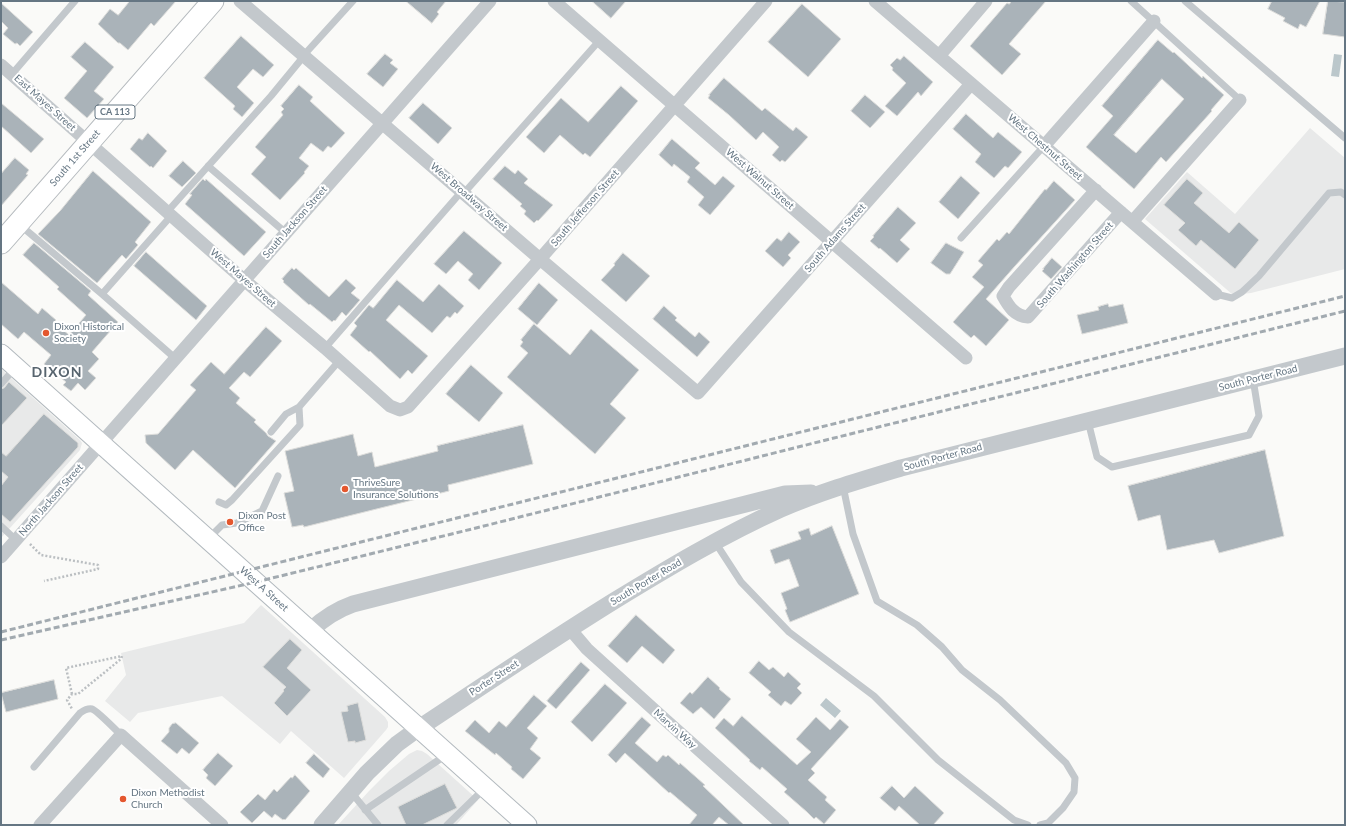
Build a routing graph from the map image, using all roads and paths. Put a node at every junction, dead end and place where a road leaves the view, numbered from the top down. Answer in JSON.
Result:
{"nodes":[{"id":1,"x":75,"y":1,"type":"edge"},
{"id":2,"x":213,"y":1,"type":"edge"},
{"id":3,"x":240,"y":1,"type":"edge"},
{"id":4,"x":353,"y":1,"type":"edge"},
{"id":5,"x":490,"y":1,"type":"edge"},
{"id":6,"x":554,"y":1,"type":"edge"},
{"id":7,"x":766,"y":1,"type":"edge"},
{"id":8,"x":875,"y":1,"type":"edge"},
{"id":9,"x":986,"y":1,"type":"edge"},
{"id":10,"x":1131,"y":1,"type":"edge"},
{"id":11,"x":1185,"y":1,"type":"edge"},
{"id":12,"x":1154,"y":21,"type":"junction"},
{"id":13,"x":599,"y":41,"type":"junction"},
{"id":14,"x":304,"y":56,"type":"junction"},
{"id":15,"x":939,"y":56,"type":"junction"},
{"id":16,"x":1,"y":65,"type":"edge"},
{"id":17,"x":12,"y":74,"type":"junction"},
{"id":18,"x":971,"y":84,"type":"junction"},
{"id":19,"x":1240,"y":100,"type":"joint"},
{"id":20,"x":675,"y":105,"type":"junction"},
{"id":21,"x":382,"y":123,"type":"junction"},
{"id":22,"x":1345,"y":138,"type":"edge"},
{"id":23,"x":89,"y":142,"type":"junction"},
{"id":24,"x":1044,"y":146,"type":"junction"},
{"id":25,"x":208,"y":166,"type":"junction"},
{"id":26,"x":1096,"y":190,"type":"junction"},
{"id":27,"x":463,"y":192,"type":"junction"},
{"id":28,"x":1345,"y":195,"type":"edge"},
{"id":29,"x":1121,"y":212,"type":"junction"},
{"id":30,"x":169,"y":214,"type":"junction"},
{"id":31,"x":1132,"y":222,"type":"junction"},
{"id":32,"x":18,"y":224,"type":"junction"},
{"id":33,"x":286,"y":233,"type":"junction"},
{"id":34,"x":961,"y":238,"type":"dead end"},
{"id":35,"x":832,"y":242,"type":"junction"},
{"id":36,"x":1,"y":243,"type":"edge"},
{"id":37,"x":540,"y":259,"type":"junction"},
{"id":38,"x":244,"y":280,"type":"junction"},
{"id":39,"x":102,"y":294,"type":"junction"},
{"id":40,"x":1216,"y":294,"type":"joint"},
{"id":41,"x":325,"y":348,"type":"junction"},
{"id":42,"x":1,"y":354,"type":"edge"},
{"id":43,"x":1345,"y":356,"type":"edge"},
{"id":44,"x":176,"y":358,"type":"junction"},
{"id":45,"x":966,"y":358,"type":"dead end"},
{"id":46,"x":339,"y":361,"type":"junction"},
{"id":47,"x":16,"y":367,"type":"junction"},
{"id":48,"x":1253,"y":379,"type":"junction"},
{"id":49,"x":1,"y":384,"type":"edge"},
{"id":50,"x":698,"y":393,"type":"joint"},
{"id":51,"x":299,"y":407,"type":"junction"},
{"id":52,"x":400,"y":410,"type":"joint"},
{"id":53,"x":1088,"y":420,"type":"junction"},
{"id":54,"x":271,"y":432,"type":"dead end"},
{"id":55,"x":102,"y":443,"type":"junction"},
{"id":56,"x":278,"y":476,"type":"dead end"},
{"id":57,"x":842,"y":486,"type":"junction"},
{"id":58,"x":825,"y":492,"type":"junction"},
{"id":59,"x":219,"y":502,"type":"dead end"},
{"id":60,"x":1,"y":526,"type":"edge"},
{"id":61,"x":19,"y":537,"type":"junction"},
{"id":62,"x":208,"y":539,"type":"junction"},
{"id":63,"x":715,"y":542,"type":"junction"},
{"id":64,"x":1,"y":557,"type":"edge"},
{"id":65,"x":44,"y":581,"type":"dead end"},
{"id":66,"x":570,"y":629,"type":"junction"},
{"id":67,"x":311,"y":630,"type":"junction"},
{"id":68,"x":72,"y":694,"type":"junction"},
{"id":69,"x":78,"y":714,"type":"junction"},
{"id":70,"x":419,"y":728,"type":"junction"},
{"id":71,"x":121,"y":735,"type":"junction"},
{"id":72,"x":448,"y":754,"type":"junction"},
{"id":73,"x":34,"y":767,"type":"dead end"},
{"id":74,"x":485,"y":788,"type":"junction"},
{"id":75,"x":351,"y":792,"type":"junction"},
{"id":76,"x":366,"y":810,"type":"junction"},
{"id":77,"x":40,"y":825,"type":"edge"},
{"id":78,"x":222,"y":825,"type":"edge"},
{"id":79,"x":322,"y":825,"type":"edge"},
{"id":80,"x":378,"y":825,"type":"edge"},
{"id":81,"x":447,"y":825,"type":"edge"},
{"id":82,"x":527,"y":825,"type":"edge"},
{"id":83,"x":783,"y":825,"type":"edge"},
{"id":84,"x":1028,"y":825,"type":"edge"},
{"id":85,"x":1040,"y":825,"type":"edge"}],
"edges":[{"from":1,"to":17,"type":"lane"},
{"from":2,"to":23,"type":"main road","name":"South 1st Street","number":"CA 113"},
{"from":3,"to":14,"type":"street","name":"West Broadway Street"},
{"from":4,"to":14,"type":"lane"},
{"from":5,"to":21,"type":"street","name":"South Jackson Street"},
{"from":6,"to":13,"type":"street","name":"West Walnut Street"},
{"from":7,"to":20,"type":"street","name":"South Jefferson Street"},
{"from":8,"to":15,"type":"street","name":"West Chestnut Street"},
{"from":9,"to":15,"type":"street"},
{"from":10,"to":12,"type":"lane"},
{"from":11,"to":22,"type":"lane"},
{"from":12,"to":19,"type":"lane"},
{"from":12,"to":24,"type":"street"},
{"from":13,"to":20,"type":"street","name":"West Walnut Street"},
{"from":13,"to":27,"type":"lane"},
{"from":14,"to":21,"type":"street","name":"West Broadway Street"},
{"from":14,"to":25,"type":"lane"},
{"from":15,"to":18,"type":"street","name":"West Chestnut Street"},
{"from":16,"to":17,"type":"street","name":"East Mayes Street"},
{"from":17,"to":23,"type":"street","name":"East Mayes Street"},
{"from":18,"to":24,"type":"street","name":"West Chestnut Street"},
{"from":18,"to":35,"type":"street","name":"South Adams Street"},
{"from":19,"to":31,"type":"street"},
{"from":20,"to":35,"type":"street","name":"West Walnut Street"},
{"from":20,"to":37,"type":"street","name":"South Jefferson Street"},
{"from":21,"to":27,"type":"street","name":"West Broadway Street"},
{"from":21,"to":33,"type":"street","name":"South Jackson Street"},
{"from":23,"to":30,"type":"street","name":"West Mayes Street"},
{"from":23,"to":32,"type":"main road","name":"South 1st Street","number":"CA 113"},
{"from":24,"to":26,"type":"street","name":"West Chestnut Street"},
{"from":24,"to":34,"type":"lane"},
{"from":25,"to":30,"type":"lane"},
{"from":25,"to":33,"type":"lane"},
{"from":26,"to":29,"type":"street","name":"West Chestnut Street"},
{"from":26,"to":29,"type":"street","name":"South Washington Street"},
{"from":27,"to":37,"type":"street","name":"West Broadway Street"},
{"from":27,"to":41,"type":"lane"},
{"from":28,"to":40,"type":"lane"},
{"from":29,"to":31,"type":"street","name":"West Chestnut Street"},
{"from":30,"to":38,"type":"street","name":"West Mayes Street"},
{"from":30,"to":39,"type":"lane"},
{"from":31,"to":40,"type":"street","name":"West Chestnut Street"},
{"from":32,"to":36,"type":"main road","name":"South 1st Street","number":"CA 113"},
{"from":32,"to":39,"type":"lane"},
{"from":33,"to":38,"type":"street","name":"South Jackson Street"},
{"from":35,"to":45,"type":"street","name":"West Walnut Street"},
{"from":35,"to":50,"type":"street","name":"South Adams Street"},
{"from":37,"to":50,"type":"street","name":"West Broadway Street"},
{"from":37,"to":52,"type":"street","name":"South Jefferson Street"},
{"from":38,"to":41,"type":"street","name":"West Mayes Street"},
{"from":38,"to":44,"type":"street","name":"South Jackson Street"},
{"from":39,"to":44,"type":"lane"},
{"from":41,"to":46,"type":"street","name":"West Mayes Street"},
{"from":42,"to":47,"type":"main road","name":"West A Street"},
{"from":43,"to":48,"type":"street","name":"South Porter Road"},
{"from":44,"to":55,"type":"street","name":"South Jackson Street"},
{"from":46,"to":51,"type":"lane"},
{"from":46,"to":52,"type":"street","name":"West Mayes Street"},
{"from":47,"to":49,"type":"lane"},
{"from":47,"to":55,"type":"main road","name":"West A Street"},
{"from":48,"to":53,"type":"street","name":"South Porter Road"},
{"from":48,"to":53,"type":"lane"},
{"from":51,"to":54,"type":"lane"},
{"from":51,"to":59,"type":"lane"},
{"from":53,"to":57,"type":"street","name":"South Porter Road"},
{"from":55,"to":61,"type":"street","name":"North Jackson Street"},
{"from":55,"to":62,"type":"main road","name":"West A Street"},
{"from":56,"to":62,"type":"lane"},
{"from":57,"to":58,"type":"street","name":"South Porter Road"},
{"from":57,"to":85,"type":"lane"},
{"from":58,"to":63,"type":"street","name":"South Porter Road"},
{"from":58,"to":67,"type":"street"},
{"from":60,"to":61,"type":"lane"},
{"from":61,"to":64,"type":"street","name":"North Jackson Street"},
{"from":61,"to":65,"type":"path"},
{"from":62,"to":67,"type":"main road","name":"West A Street"},
{"from":63,"to":66,"type":"street","name":"South Porter Road"},
{"from":63,"to":84,"type":"lane"},
{"from":66,"to":70,"type":"street","name":"Porter Street"},
{"from":66,"to":83,"type":"street","name":"Marvin Way"},
{"from":67,"to":70,"type":"main road","name":"West A Street"},
{"from":68,"to":68,"type":"path"},
{"from":68,"to":69,"type":"path"},
{"from":69,"to":71,"type":"lane"},
{"from":69,"to":73,"type":"lane"},
{"from":70,"to":72,"type":"main road","name":"West A Street"},
{"from":70,"to":75,"type":"street","name":"Porter Street"},
{"from":71,"to":77,"type":"street"},
{"from":71,"to":78,"type":"street"},
{"from":72,"to":74,"type":"main road","name":"West A Street"},
{"from":72,"to":76,"type":"lane"},
{"from":74,"to":81,"type":"lane"},
{"from":74,"to":82,"type":"main road","name":"West A Street"},
{"from":75,"to":76,"type":"lane"},
{"from":75,"to":79,"type":"street","name":"Porter Street"},
{"from":76,"to":80,"type":"lane"}]}
